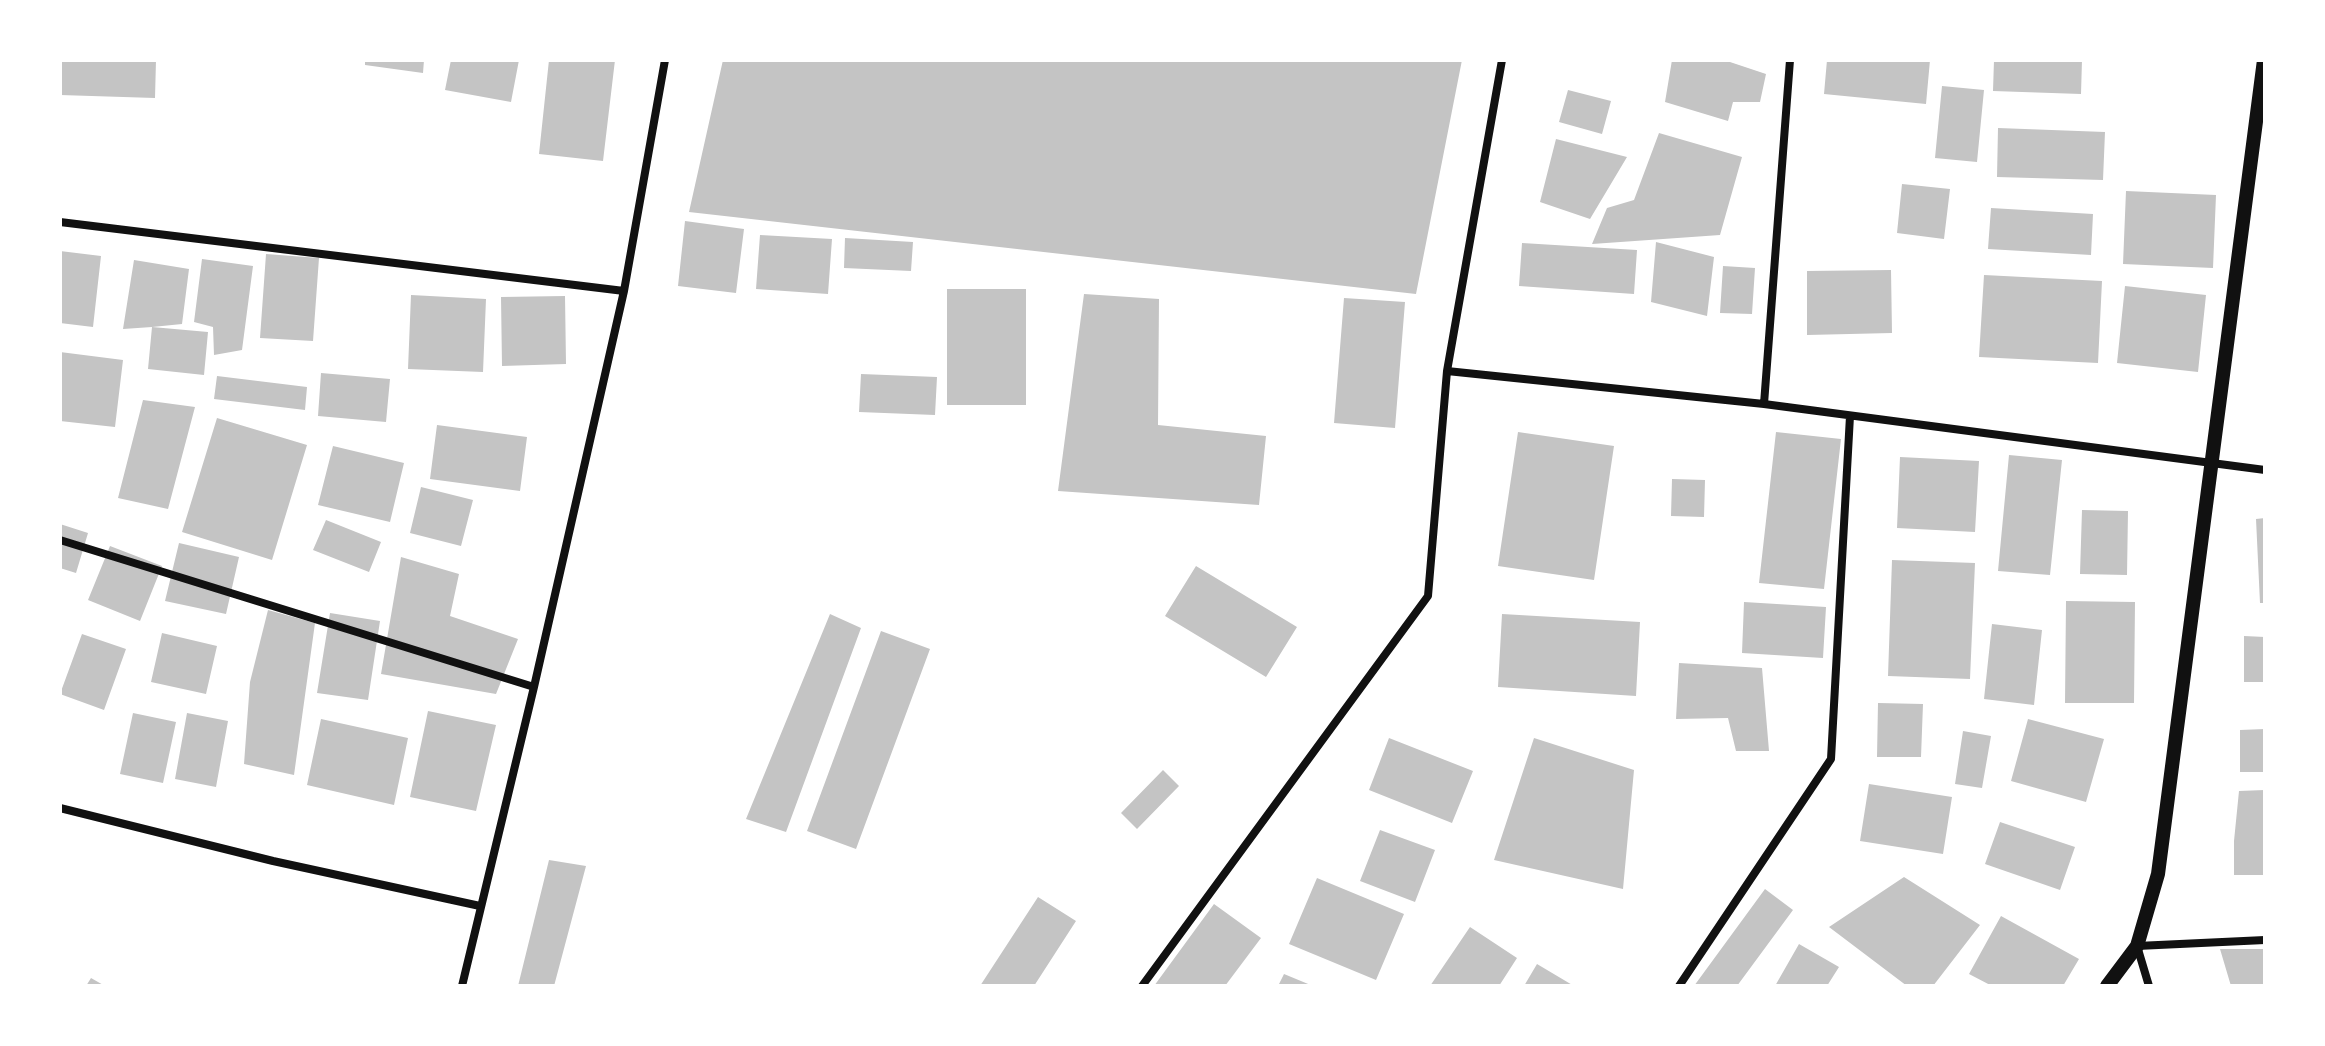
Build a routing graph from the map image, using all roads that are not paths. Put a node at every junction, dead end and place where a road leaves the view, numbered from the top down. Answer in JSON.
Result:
{"nodes":[{"id":1,"x":665,"y":60,"type":"edge"},
{"id":2,"x":1502,"y":60,"type":"edge"},
{"id":3,"x":1790,"y":60,"type":"edge"},
{"id":4,"x":2264,"y":60,"type":"edge"},
{"id":5,"x":60,"y":222,"type":"edge"},
{"id":6,"x":624,"y":291,"type":"junction"},
{"id":7,"x":1447,"y":371,"type":"junction"},
{"id":8,"x":1764,"y":404,"type":"junction"},
{"id":9,"x":1850,"y":416,"type":"junction"},
{"id":10,"x":2213,"y":464,"type":"junction"},
{"id":11,"x":2265,"y":470,"type":"edge"},
{"id":12,"x":60,"y":540,"type":"edge"},
{"id":13,"x":534,"y":687,"type":"junction"},
{"id":14,"x":60,"y":808,"type":"edge"},
{"id":15,"x":480,"y":906,"type":"junction"},
{"id":16,"x":2265,"y":940,"type":"edge"},
{"id":17,"x":2137,"y":946,"type":"junction"},
{"id":18,"x":462,"y":986,"type":"edge"},
{"id":19,"x":1142,"y":986,"type":"edge"},
{"id":20,"x":1679,"y":986,"type":"edge"},
{"id":21,"x":2107,"y":986,"type":"edge"},
{"id":22,"x":2149,"y":986,"type":"edge"}],
"edges":[{"from":1,"to":6,"type":"street"},
{"from":2,"to":7,"type":"street"},
{"from":3,"to":8,"type":"street"},
{"from":4,"to":10,"type":"street"},
{"from":5,"to":6,"type":"street"},
{"from":6,"to":13,"type":"street"},
{"from":7,"to":8,"type":"street"},
{"from":7,"to":19,"type":"street"},
{"from":8,"to":9,"type":"street"},
{"from":9,"to":10,"type":"street"},
{"from":9,"to":20,"type":"street"},
{"from":10,"to":11,"type":"street"},
{"from":10,"to":17,"type":"street"},
{"from":12,"to":13,"type":"street"},
{"from":13,"to":15,"type":"street"},
{"from":14,"to":15,"type":"street"},
{"from":15,"to":18,"type":"street"},
{"from":16,"to":17,"type":"street"},
{"from":17,"to":21,"type":"street"},
{"from":17,"to":22,"type":"street"}]}
